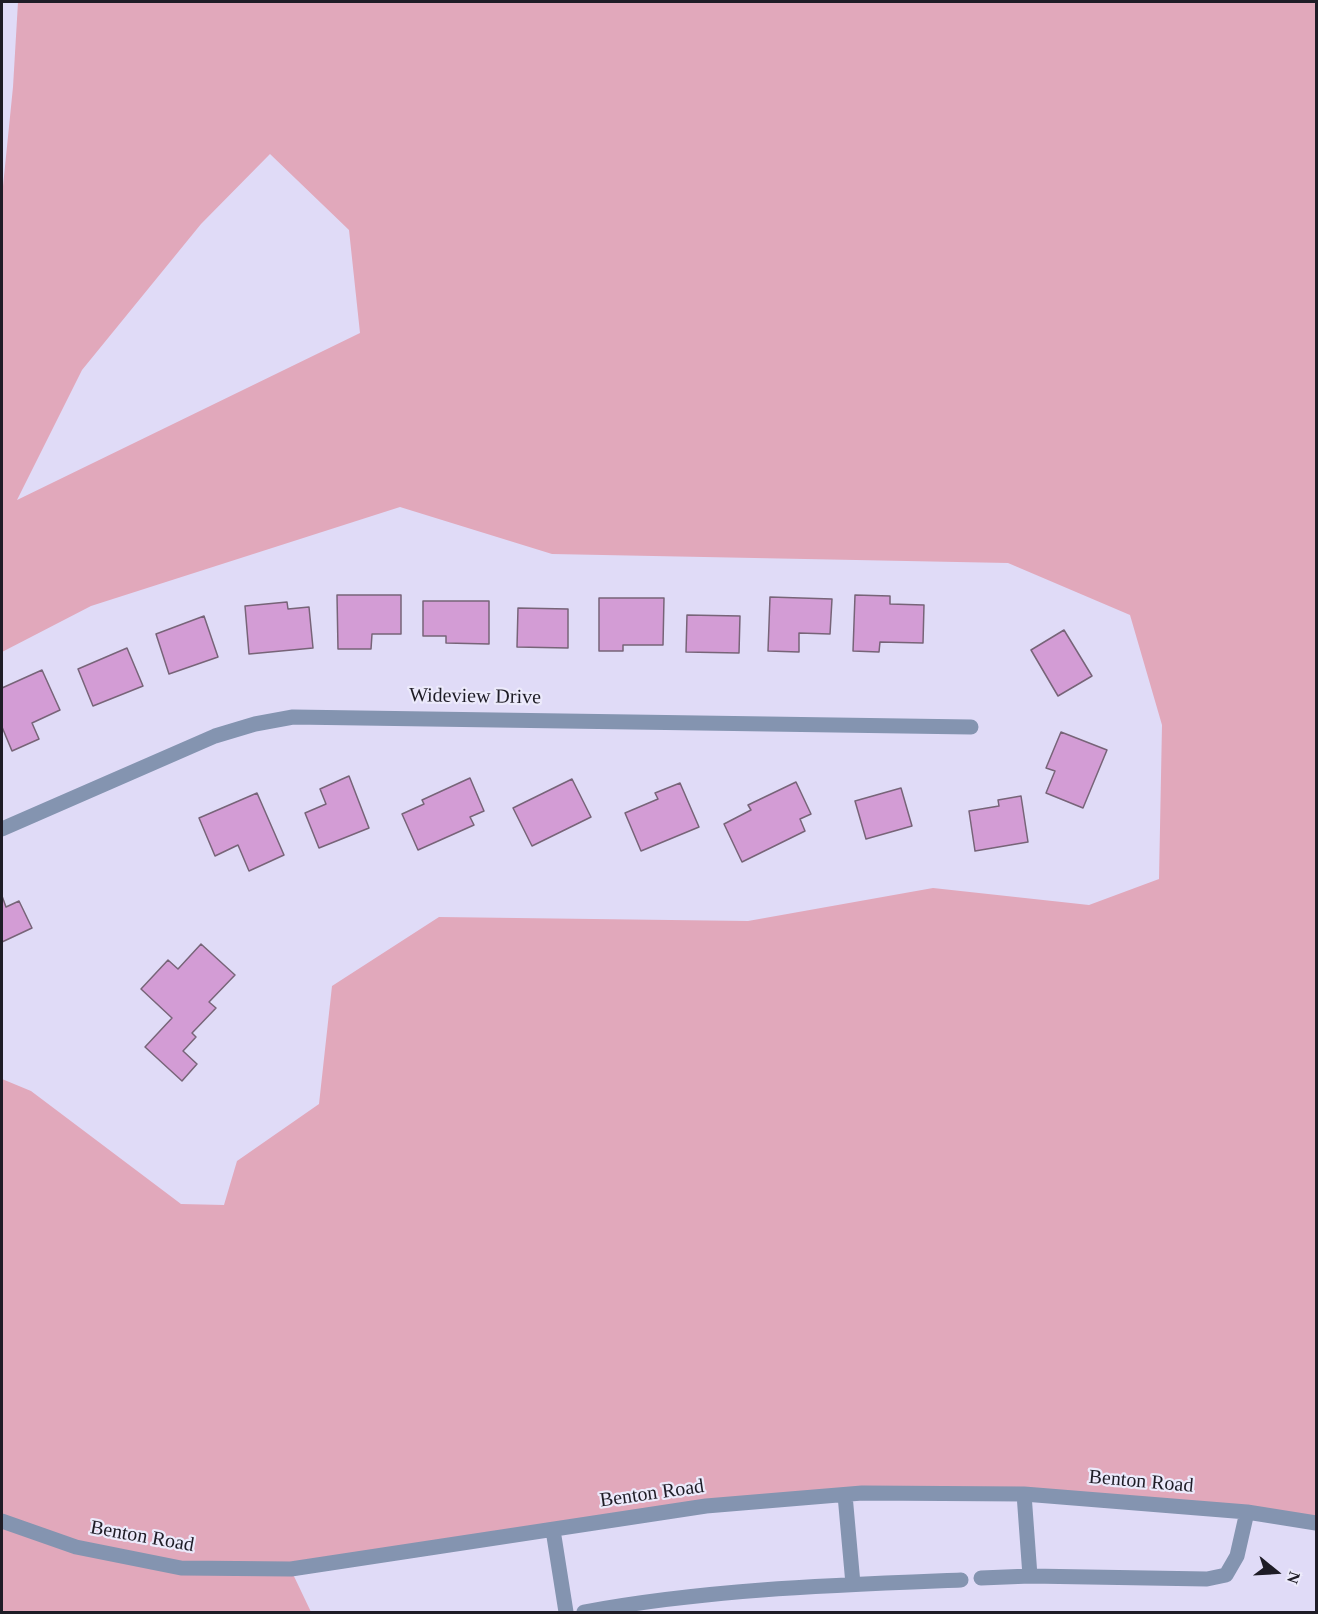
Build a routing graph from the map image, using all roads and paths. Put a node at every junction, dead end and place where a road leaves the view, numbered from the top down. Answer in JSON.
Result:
{"nodes":[{"id":1,"x":971,"y":727,"type":"dead end"},
{"id":2,"x":2,"y":829,"type":"edge"},
{"id":3,"x":1024,"y":1494,"type":"junction"},
{"id":4,"x":845,"y":1495,"type":"junction"},
{"id":5,"x":1247,"y":1512,"type":"junction"},
{"id":6,"x":2,"y":1521,"type":"edge"},
{"id":7,"x":1317,"y":1523,"type":"edge"},
{"id":8,"x":553,"y":1530,"type":"junction"},
{"id":9,"x":1030,"y":1576,"type":"junction"},
{"id":10,"x":981,"y":1578,"type":"dead end"},
{"id":11,"x":961,"y":1580,"type":"dead end"},
{"id":12,"x":853,"y":1584,"type":"junction"},
{"id":13,"x":566,"y":1612,"type":"edge"},
{"id":14,"x":584,"y":1612,"type":"edge"}],
"edges":[{"from":1,"to":2,"type":"street","name":"Wideview Drive"},
{"from":3,"to":4,"type":"street","name":"Benton Road"},
{"from":3,"to":5,"type":"street","name":"Benton Road"},
{"from":3,"to":9,"type":"street"},
{"from":4,"to":8,"type":"street","name":"Benton Road"},
{"from":4,"to":12,"type":"street"},
{"from":5,"to":7,"type":"street","name":"Benton Road"},
{"from":5,"to":9,"type":"street"},
{"from":6,"to":8,"type":"street","name":"Benton Road"},
{"from":8,"to":13,"type":"street"},
{"from":9,"to":10,"type":"street"},
{"from":11,"to":12,"type":"street"},
{"from":12,"to":14,"type":"street"}]}
